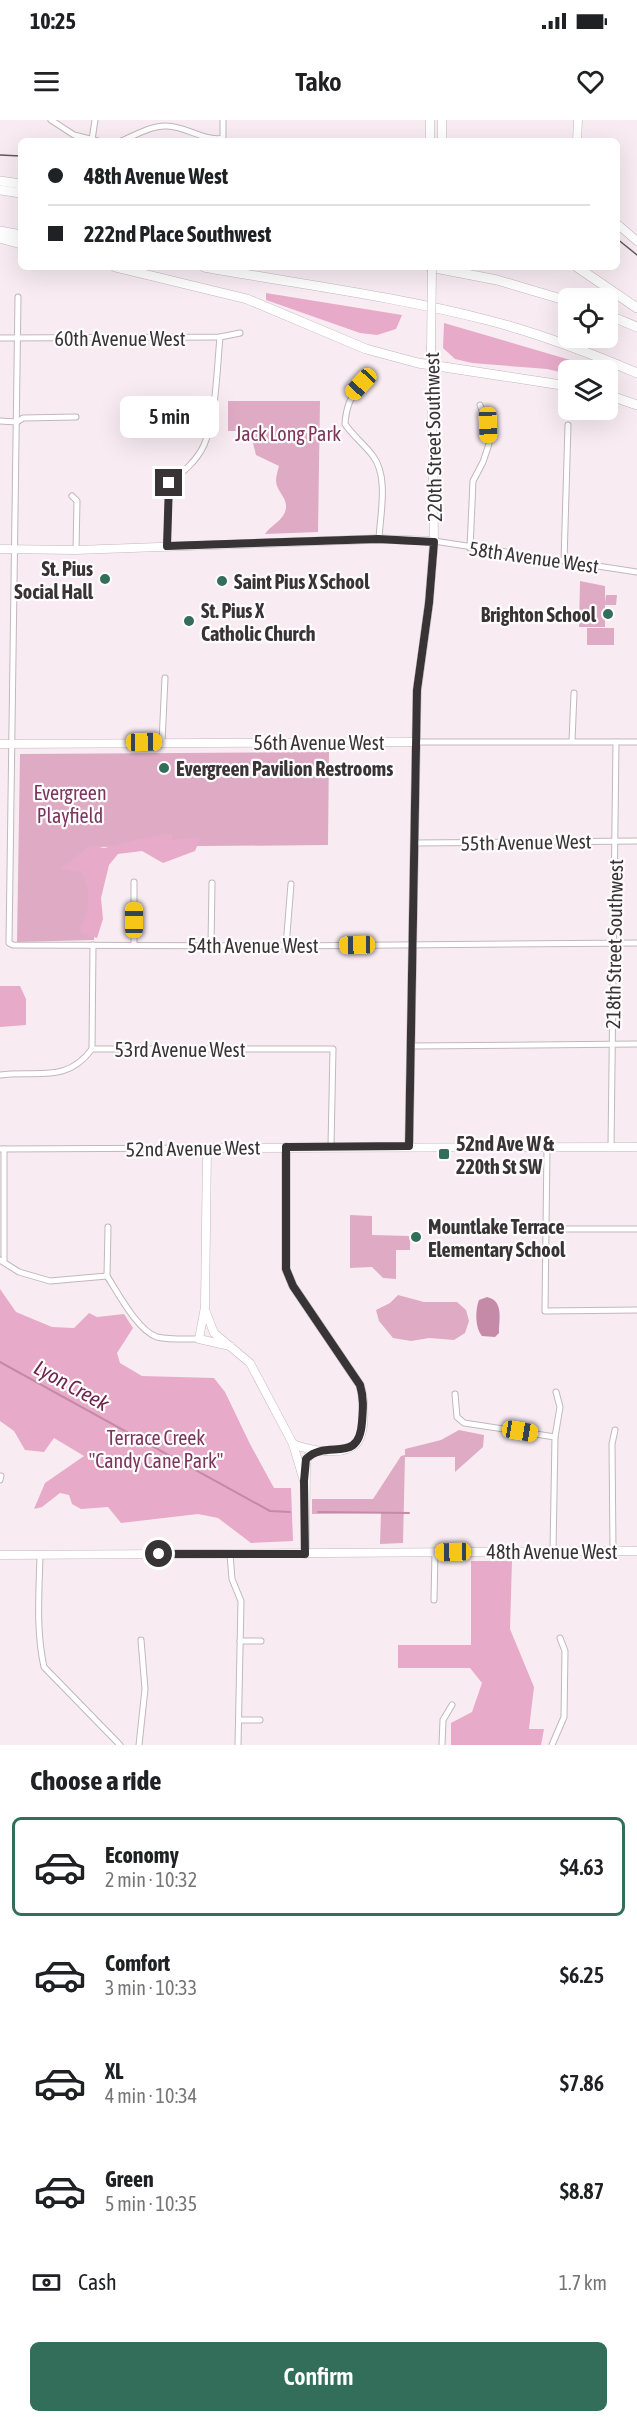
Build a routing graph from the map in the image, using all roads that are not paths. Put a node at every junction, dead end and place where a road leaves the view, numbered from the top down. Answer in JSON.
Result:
{"nodes":[{"id":1,"x":51,"y":120,"type":"edge"},
{"id":2,"x":95,"y":120,"type":"edge"},
{"id":3,"x":155,"y":120,"type":"edge"},
{"id":4,"x":223,"y":120,"type":"edge"},
{"id":5,"x":430,"y":120,"type":"edge"},
{"id":6,"x":442,"y":120,"type":"edge"},
{"id":7,"x":578,"y":120,"type":"edge"},
{"id":8,"x":155,"y":128,"type":"junction"},
{"id":9,"x":85,"y":138,"type":"edge"},
{"id":10,"x":92,"y":138,"type":"edge"},
{"id":11,"x":129,"y":138,"type":"edge"},
{"id":12,"x":208,"y":138,"type":"edge"},
{"id":13,"x":223,"y":138,"type":"edge"},
{"id":14,"x":430,"y":138,"type":"edge"},
{"id":15,"x":442,"y":138,"type":"edge"},
{"id":16,"x":577,"y":138,"type":"edge"},
{"id":17,"x":0,"y":181,"type":"edge"},
{"id":18,"x":18,"y":184,"type":"edge"},
{"id":19,"x":0,"y":190,"type":"edge"},
{"id":20,"x":18,"y":193,"type":"edge"},
{"id":21,"x":620,"y":226,"type":"edge"},
{"id":22,"x":0,"y":231,"type":"edge"},
{"id":23,"x":18,"y":234,"type":"edge"},
{"id":24,"x":0,"y":238,"type":"edge"},
{"id":25,"x":637,"y":241,"type":"edge"},
{"id":26,"x":18,"y":243,"type":"edge"},
{"id":27,"x":127,"y":270,"type":"edge"},
{"id":28,"x":220,"y":270,"type":"edge"},
{"id":29,"x":431,"y":270,"type":"edge"},
{"id":30,"x":446,"y":270,"type":"edge"},
{"id":31,"x":581,"y":270,"type":"edge"},
{"id":32,"x":18,"y":297,"type":"dead end"},
{"id":33,"x":558,"y":298,"type":"edge"},
{"id":34,"x":637,"y":308,"type":"edge"},
{"id":35,"x":618,"y":319,"type":"edge"},
{"id":36,"x":637,"y":327,"type":"edge"},
{"id":37,"x":240,"y":333,"type":"dead end"},
{"id":38,"x":220,"y":337,"type":"junction"},
{"id":39,"x":0,"y":338,"type":"edge"},
{"id":40,"x":18,"y":339,"type":"junction"},
{"id":41,"x":431,"y":366,"type":"junction"},
{"id":42,"x":637,"y":374,"type":"edge"},
{"id":43,"x":361,"y":384,"type":"dead end"},
{"id":44,"x":558,"y":385,"type":"edge"},
{"id":45,"x":618,"y":398,"type":"edge"},
{"id":46,"x":480,"y":405,"type":"dead end"},
{"id":47,"x":637,"y":405,"type":"edge"},
{"id":48,"x":76,"y":417,"type":"dead end"},
{"id":49,"x":0,"y":421,"type":"edge"},
{"id":50,"x":17,"y":422,"type":"junction"},
{"id":51,"x":568,"y":425,"type":"dead end"},
{"id":52,"x":72,"y":496,"type":"dead end"},
{"id":53,"x":378,"y":539,"type":"junction"},
{"id":54,"x":434,"y":542,"type":"junction"},
{"id":55,"x":167,"y":546,"type":"junction"},
{"id":56,"x":470,"y":548,"type":"junction"},
{"id":57,"x":0,"y":549,"type":"edge"},
{"id":58,"x":15,"y":549,"type":"junction"},
{"id":59,"x":76,"y":550,"type":"junction"},
{"id":60,"x":564,"y":561,"type":"junction"},
{"id":61,"x":637,"y":573,"type":"edge"},
{"id":62,"x":165,"y":678,"type":"dead end"},
{"id":63,"x":574,"y":693,"type":"dead end"},
{"id":64,"x":572,"y":741,"type":"junction"},
{"id":65,"x":616,"y":741,"type":"junction"},
{"id":66,"x":162,"y":742,"type":"junction"},
{"id":67,"x":415,"y":742,"type":"junction"},
{"id":68,"x":637,"y":742,"type":"edge"},
{"id":69,"x":0,"y":744,"type":"edge"},
{"id":70,"x":11,"y":744,"type":"junction"},
{"id":71,"x":615,"y":841,"type":"junction"},
{"id":72,"x":637,"y":841,"type":"edge"},
{"id":73,"x":414,"y":843,"type":"junction"},
{"id":74,"x":134,"y":882,"type":"dead end"},
{"id":75,"x":212,"y":883,"type":"dead end"},
{"id":76,"x":291,"y":884,"type":"dead end"},
{"id":77,"x":614,"y":943,"type":"junction"},
{"id":78,"x":637,"y":943,"type":"edge"},
{"id":79,"x":93,"y":945,"type":"junction"},
{"id":80,"x":134,"y":945,"type":"junction"},
{"id":81,"x":211,"y":945,"type":"junction"},
{"id":82,"x":412,"y":945,"type":"junction"},
{"id":83,"x":286,"y":946,"type":"junction"},
{"id":84,"x":612,"y":1044,"type":"junction"},
{"id":85,"x":637,"y":1044,"type":"edge"},
{"id":86,"x":412,"y":1046,"type":"junction"},
{"id":87,"x":92,"y":1049,"type":"junction"},
{"id":88,"x":0,"y":1075,"type":"edge"},
{"id":89,"x":331,"y":1146,"type":"junction"},
{"id":90,"x":409,"y":1146,"type":"junction"},
{"id":91,"x":286,"y":1147,"type":"junction"},
{"id":92,"x":547,"y":1147,"type":"junction"},
{"id":93,"x":611,"y":1147,"type":"junction"},
{"id":94,"x":637,"y":1147,"type":"edge"},
{"id":95,"x":207,"y":1148,"type":"junction"},
{"id":96,"x":2,"y":1149,"type":"edge"},
{"id":97,"x":108,"y":1227,"type":"dead end"},
{"id":98,"x":545,"y":1229,"type":"junction"},
{"id":99,"x":637,"y":1229,"type":"edge"},
{"id":100,"x":2,"y":1260,"type":"edge"},
{"id":101,"x":106,"y":1276,"type":"junction"},
{"id":102,"x":205,"y":1307,"type":"junction"},
{"id":103,"x":637,"y":1310,"type":"edge"},
{"id":104,"x":200,"y":1339,"type":"junction"},
{"id":105,"x":230,"y":1346,"type":"junction"},
{"id":106,"x":556,"y":1392,"type":"dead end"},
{"id":107,"x":455,"y":1394,"type":"dead end"},
{"id":108,"x":615,"y":1430,"type":"dead end"},
{"id":109,"x":555,"y":1437,"type":"junction"},
{"id":110,"x":293,"y":1444,"type":"junction"},
{"id":111,"x":317,"y":1451,"type":"junction"},
{"id":112,"x":304,"y":1481,"type":"junction"},
{"id":113,"x":613,"y":1550,"type":"junction"},
{"id":114,"x":553,"y":1551,"type":"junction"},
{"id":115,"x":637,"y":1551,"type":"edge"},
{"id":116,"x":435,"y":1552,"type":"junction"},
{"id":117,"x":230,"y":1554,"type":"junction"},
{"id":118,"x":305,"y":1554,"type":"junction"},
{"id":119,"x":0,"y":1555,"type":"edge"},
{"id":120,"x":40,"y":1556,"type":"junction"},
{"id":121,"x":434,"y":1600,"type":"dead end"},
{"id":122,"x":560,"y":1638,"type":"dead end"},
{"id":123,"x":141,"y":1640,"type":"dead end"},
{"id":124,"x":240,"y":1641,"type":"junction"},
{"id":125,"x":261,"y":1641,"type":"dead end"},
{"id":126,"x":452,"y":1705,"type":"dead end"},
{"id":127,"x":239,"y":1720,"type":"junction"},
{"id":128,"x":260,"y":1720,"type":"dead end"},
{"id":129,"x":120,"y":1745,"type":"edge"},
{"id":130,"x":139,"y":1745,"type":"edge"},
{"id":131,"x":238,"y":1745,"type":"edge"},
{"id":132,"x":442,"y":1745,"type":"edge"},
{"id":133,"x":552,"y":1745,"type":"edge"}],
"edges":[{"from":1,"to":9,"type":"street"},
{"from":2,"to":10,"type":"street"},
{"from":3,"to":8,"type":"street"},
{"from":4,"to":13,"type":"street"},
{"from":5,"to":14,"type":"main road"},
{"from":6,"to":15,"type":"main road"},
{"from":7,"to":16,"type":"main road"},
{"from":8,"to":11,"type":"street"},
{"from":8,"to":12,"type":"street"},
{"from":17,"to":18,"type":"highway"},
{"from":19,"to":20,"type":"highway"},
{"from":21,"to":25,"type":"main road"},
{"from":22,"to":23,"type":"highway"},
{"from":24,"to":26,"type":"highway"},
{"from":27,"to":41,"type":"highway"},
{"from":28,"to":42,"type":"highway"},
{"from":29,"to":41,"type":"main road","name":"220th Street Southwest","bridge":true},
{"from":30,"to":33,"type":"highway"},
{"from":31,"to":34,"type":"highway"},
{"from":32,"to":40,"type":"street"},
{"from":35,"to":36,"type":"highway"},
{"from":37,"to":38,"type":"street","name":"60th Avenue West"},
{"from":38,"to":40,"type":"street","name":"60th Avenue West"},
{"from":38,"to":55,"type":"street"},
{"from":39,"to":40,"type":"street","name":"60th Avenue West"},
{"from":40,"to":50,"type":"street"},
{"from":41,"to":44,"type":"highway"},
{"from":41,"to":54,"type":"main road","name":"220th Street Southwest"},
{"from":43,"to":53,"type":"street"},
{"from":45,"to":47,"type":"highway"},
{"from":46,"to":56,"type":"street"},
{"from":48,"to":50,"type":"street"},
{"from":49,"to":50,"type":"street"},
{"from":50,"to":58,"type":"street"},
{"from":51,"to":60,"type":"street"},
{"from":52,"to":59,"type":"street"},
{"from":53,"to":54,"type":"main road","name":"58th Avenue West"},
{"from":53,"to":55,"type":"main road","name":"58th Avenue West"},
{"from":54,"to":56,"type":"street","name":"58th Avenue West"},
{"from":54,"to":67,"type":"main road","name":"220th Street Southwest"},
{"from":55,"to":59,"type":"main road","name":"58th Avenue West"},
{"from":56,"to":60,"type":"street","name":"58th Avenue West"},
{"from":57,"to":58,"type":"main road","name":"58th Avenue West"},
{"from":58,"to":59,"type":"main road","name":"58th Avenue West"},
{"from":58,"to":70,"type":"street"},
{"from":60,"to":61,"type":"street","name":"58th Avenue West"},
{"from":62,"to":66,"type":"street"},
{"from":63,"to":64,"type":"street"},
{"from":64,"to":65,"type":"street","name":"56th Avenue West"},
{"from":64,"to":67,"type":"street","name":"56th Avenue West"},
{"from":65,"to":68,"type":"street","name":"56th Avenue West"},
{"from":65,"to":71,"type":"street","name":"218th Street Southwest"},
{"from":66,"to":67,"type":"main road","name":"56th Avenue West"},
{"from":66,"to":70,"type":"main road","name":"56th Avenue West"},
{"from":67,"to":73,"type":"main road","name":"220th Street Southwest"},
{"from":69,"to":70,"type":"main road","name":"56th Avenue West"},
{"from":70,"to":79,"type":"street","name":"54th Avenue West"},
{"from":71,"to":72,"type":"street","name":"55th Avenue West"},
{"from":71,"to":73,"type":"street","name":"55th Avenue West"},
{"from":71,"to":77,"type":"street","name":"218th Street Southwest"},
{"from":73,"to":82,"type":"main road","name":"220th Street Southwest"},
{"from":74,"to":80,"type":"street"},
{"from":75,"to":81,"type":"street"},
{"from":76,"to":83,"type":"street"},
{"from":77,"to":78,"type":"street","name":"54th Avenue West"},
{"from":77,"to":82,"type":"street","name":"54th Avenue West"},
{"from":77,"to":84,"type":"street","name":"218th Street Southwest"},
{"from":79,"to":80,"type":"street","name":"54th Avenue West"},
{"from":79,"to":87,"type":"street"},
{"from":80,"to":81,"type":"street","name":"54th Avenue West"},
{"from":81,"to":83,"type":"street","name":"54th Avenue West"},
{"from":82,"to":83,"type":"street","name":"54th Avenue West"},
{"from":82,"to":86,"type":"main road","name":"220th Street Southwest"},
{"from":84,"to":85,"type":"street"},
{"from":84,"to":86,"type":"street"},
{"from":84,"to":93,"type":"street","name":"218th Street Southwest"},
{"from":86,"to":90,"type":"main road","name":"220th Street Southwest"},
{"from":87,"to":88,"type":"street","name":"53rd Avenue West"},
{"from":87,"to":89,"type":"street","name":"53rd Avenue West"},
{"from":89,"to":90,"type":"main road","name":"52nd Avenue West"},
{"from":89,"to":91,"type":"main road","name":"52nd Avenue West"},
{"from":90,"to":92,"type":"main road","name":"52nd Avenue West"},
{"from":91,"to":95,"type":"main road","name":"52nd Avenue West"},
{"from":91,"to":111,"type":"main road"},
{"from":92,"to":93,"type":"main road","name":"52nd Avenue West"},
{"from":92,"to":98,"type":"street"},
{"from":93,"to":94,"type":"main road","name":"52nd Avenue West"},
{"from":95,"to":96,"type":"street","name":"52nd Avenue West"},
{"from":95,"to":102,"type":"main road"},
{"from":96,"to":100,"type":"street"},
{"from":97,"to":101,"type":"street"},
{"from":98,"to":99,"type":"street"},
{"from":98,"to":103,"type":"street"},
{"from":100,"to":101,"type":"street"},
{"from":101,"to":104,"type":"street"},
{"from":102,"to":104,"type":"main road"},
{"from":102,"to":105,"type":"main road"},
{"from":104,"to":105,"type":"main road"},
{"from":105,"to":110,"type":"main road"},
{"from":106,"to":109,"type":"street"},
{"from":107,"to":109,"type":"street"},
{"from":108,"to":113,"type":"street"},
{"from":109,"to":114,"type":"street"},
{"from":110,"to":111,"type":"main road"},
{"from":110,"to":112,"type":"main road"},
{"from":111,"to":112,"type":"main road"},
{"from":112,"to":118,"type":"main road"},
{"from":113,"to":114,"type":"main road","name":"48th Avenue West"},
{"from":113,"to":115,"type":"main road","name":"48th Avenue West"},
{"from":114,"to":116,"type":"main road","name":"48th Avenue West"},
{"from":116,"to":118,"type":"main road","name":"48th Avenue West"},
{"from":116,"to":121,"type":"street"},
{"from":117,"to":118,"type":"main road","name":"48th Avenue West"},
{"from":117,"to":120,"type":"main road","name":"48th Avenue West"},
{"from":117,"to":124,"type":"street"},
{"from":119,"to":120,"type":"main road","name":"48th Avenue West"},
{"from":120,"to":129,"type":"street"},
{"from":122,"to":133,"type":"street"},
{"from":123,"to":130,"type":"street"},
{"from":124,"to":125,"type":"street"},
{"from":124,"to":127,"type":"street"},
{"from":126,"to":132,"type":"street"},
{"from":127,"to":128,"type":"street"},
{"from":127,"to":131,"type":"street"}]}
